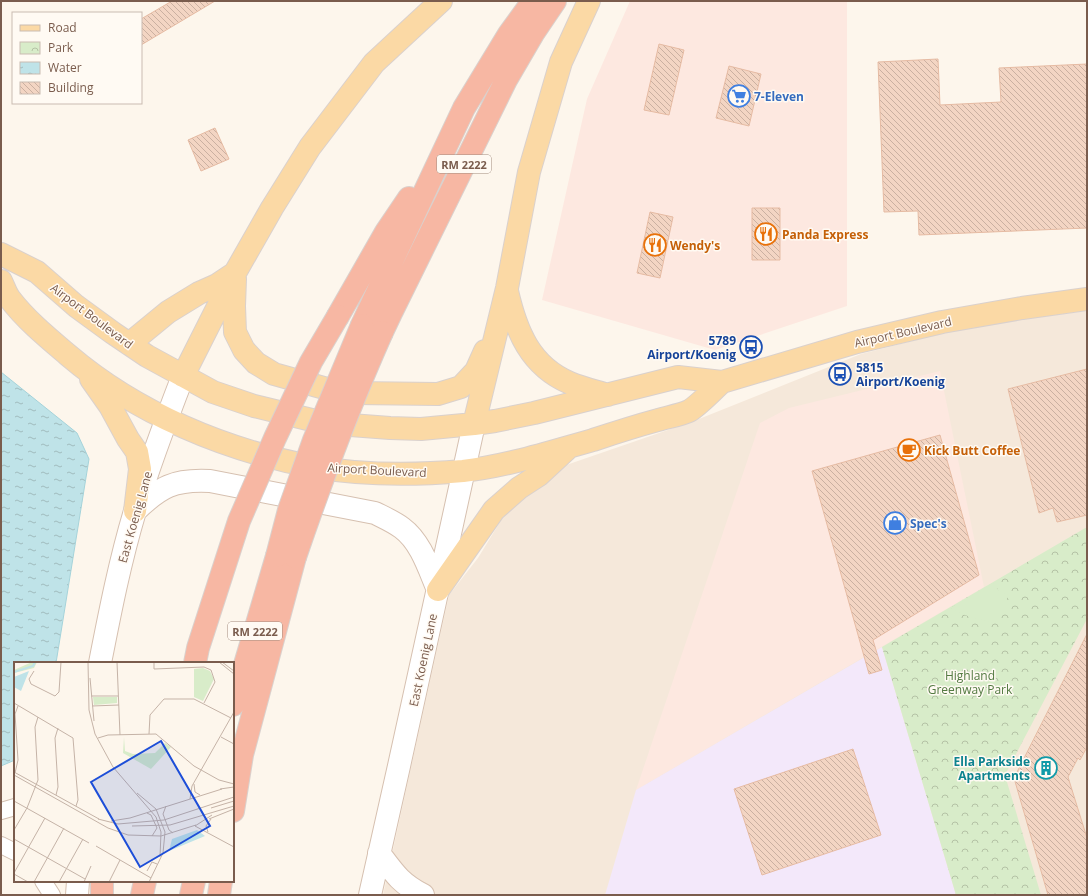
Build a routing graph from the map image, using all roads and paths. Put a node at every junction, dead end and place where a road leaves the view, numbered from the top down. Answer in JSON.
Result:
{"nodes":[{"id":1,"x":441,"y":1,"type":"edge"},
{"id":2,"x":533,"y":1,"type":"edge"},
{"id":3,"x":555,"y":1,"type":"edge"},
{"id":4,"x":589,"y":1,"type":"edge"},
{"id":5,"x":448,"y":138,"type":"junction"},
{"id":6,"x":1,"y":254,"type":"edge"},
{"id":7,"x":235,"y":273,"type":"junction"},
{"id":8,"x":1,"y":281,"type":"edge"},
{"id":9,"x":506,"y":288,"type":"junction"},
{"id":10,"x":1087,"y":299,"type":"edge"},
{"id":11,"x":129,"y":344,"type":"junction"},
{"id":12,"x":85,"y":370,"type":"junction"},
{"id":13,"x":183,"y":376,"type":"junction"},
{"id":14,"x":722,"y":382,"type":"junction"},
{"id":15,"x":608,"y":395,"type":"junction"},
{"id":16,"x":167,"y":418,"type":"junction"},
{"id":17,"x":474,"y":424,"type":"junction"},
{"id":18,"x":571,"y":446,"type":"junction"},
{"id":19,"x":463,"y":471,"type":"junction"},
{"id":20,"x":135,"y":511,"type":"junction"},
{"id":21,"x":286,"y":557,"type":"junction"},
{"id":22,"x":438,"y":590,"type":"junction"},
{"id":23,"x":100,"y":662,"type":"edge"},
{"id":24,"x":194,"y":662,"type":"edge"},
{"id":25,"x":234,"y":702,"type":"edge"},
{"id":26,"x":234,"y":805,"type":"edge"},
{"id":27,"x":14,"y":807,"type":"edge"},
{"id":28,"x":1,"y":811,"type":"edge"},
{"id":29,"x":1,"y":845,"type":"edge"},
{"id":30,"x":14,"y":852,"type":"edge"},
{"id":31,"x":379,"y":853,"type":"junction"},
{"id":32,"x":44,"y":882,"type":"edge"},
{"id":33,"x":78,"y":882,"type":"edge"},
{"id":34,"x":102,"y":882,"type":"edge"},
{"id":35,"x":145,"y":882,"type":"edge"},
{"id":36,"x":194,"y":882,"type":"edge"},
{"id":37,"x":221,"y":882,"type":"edge"},
{"id":38,"x":52,"y":895,"type":"edge"},
{"id":39,"x":77,"y":895,"type":"edge"},
{"id":40,"x":102,"y":895,"type":"edge"},
{"id":41,"x":142,"y":895,"type":"edge"},
{"id":42,"x":191,"y":895,"type":"edge"},
{"id":43,"x":219,"y":895,"type":"edge"},
{"id":44,"x":370,"y":895,"type":"edge"},
{"id":45,"x":423,"y":895,"type":"edge"}],
"edges":[{"from":1,"to":7,"type":"main road"},
{"from":2,"to":5,"type":"highway","number":"RM 2222"},
{"from":3,"to":21,"type":"highway","number":"RM 2222","bridge":true},
{"from":4,"to":9,"type":"main road"},
{"from":5,"to":21,"type":"highway","number":"RM 2222","bridge":true},
{"from":5,"to":24,"type":"highway","bridge":true},
{"from":6,"to":11,"type":"main road","name":"Airport Boulevard"},
{"from":7,"to":9,"type":"main road"},
{"from":7,"to":11,"type":"main road"},
{"from":7,"to":13,"type":"main road"},
{"from":8,"to":12,"type":"main road","name":"Airport Boulevard"},
{"from":9,"to":15,"type":"main road"},
{"from":9,"to":17,"type":"main road"},
{"from":10,"to":14,"type":"main road","name":"Airport Boulevard"},
{"from":11,"to":13,"type":"main road","name":"Airport Boulevard"},
{"from":12,"to":16,"type":"main road","name":"Airport Boulevard"},
{"from":12,"to":20,"type":"main road"},
{"from":13,"to":16,"type":"main road","name":"East Koenig Lane"},
{"from":13,"to":17,"type":"main road","name":"Airport Boulevard"},
{"from":14,"to":15,"type":"main road","name":"Airport Boulevard"},
{"from":14,"to":18,"type":"main road","name":"Airport Boulevard"},
{"from":15,"to":17,"type":"main road","name":"Airport Boulevard"},
{"from":16,"to":19,"type":"main road","name":"Airport Boulevard"},
{"from":16,"to":20,"type":"main road","name":"East Koenig Lane"},
{"from":17,"to":19,"type":"main road","name":"East Koenig Lane"},
{"from":18,"to":19,"type":"main road","name":"Airport Boulevard"},
{"from":18,"to":22,"type":"main road"},
{"from":19,"to":22,"type":"main road","name":"East Koenig Lane"},
{"from":20,"to":22,"type":"main road"},
{"from":20,"to":23,"type":"main road","name":"East Koenig Lane"},
{"from":21,"to":25,"type":"highway","number":"RM 2222"},
{"from":21,"to":26,"type":"highway","number":"RM 2222"},
{"from":22,"to":31,"type":"main road","name":"East Koenig Lane"},
{"from":27,"to":28,"type":"street"},
{"from":29,"to":30,"type":"street"},
{"from":31,"to":44,"type":"main road","name":"East Koenig Lane"},
{"from":31,"to":45,"type":"main road"},
{"from":32,"to":38,"type":"street"},
{"from":33,"to":39,"type":"main road"},
{"from":34,"to":40,"type":"highway"},
{"from":35,"to":41,"type":"highway"},
{"from":36,"to":42,"type":"highway"},
{"from":37,"to":43,"type":"highway"}]}
